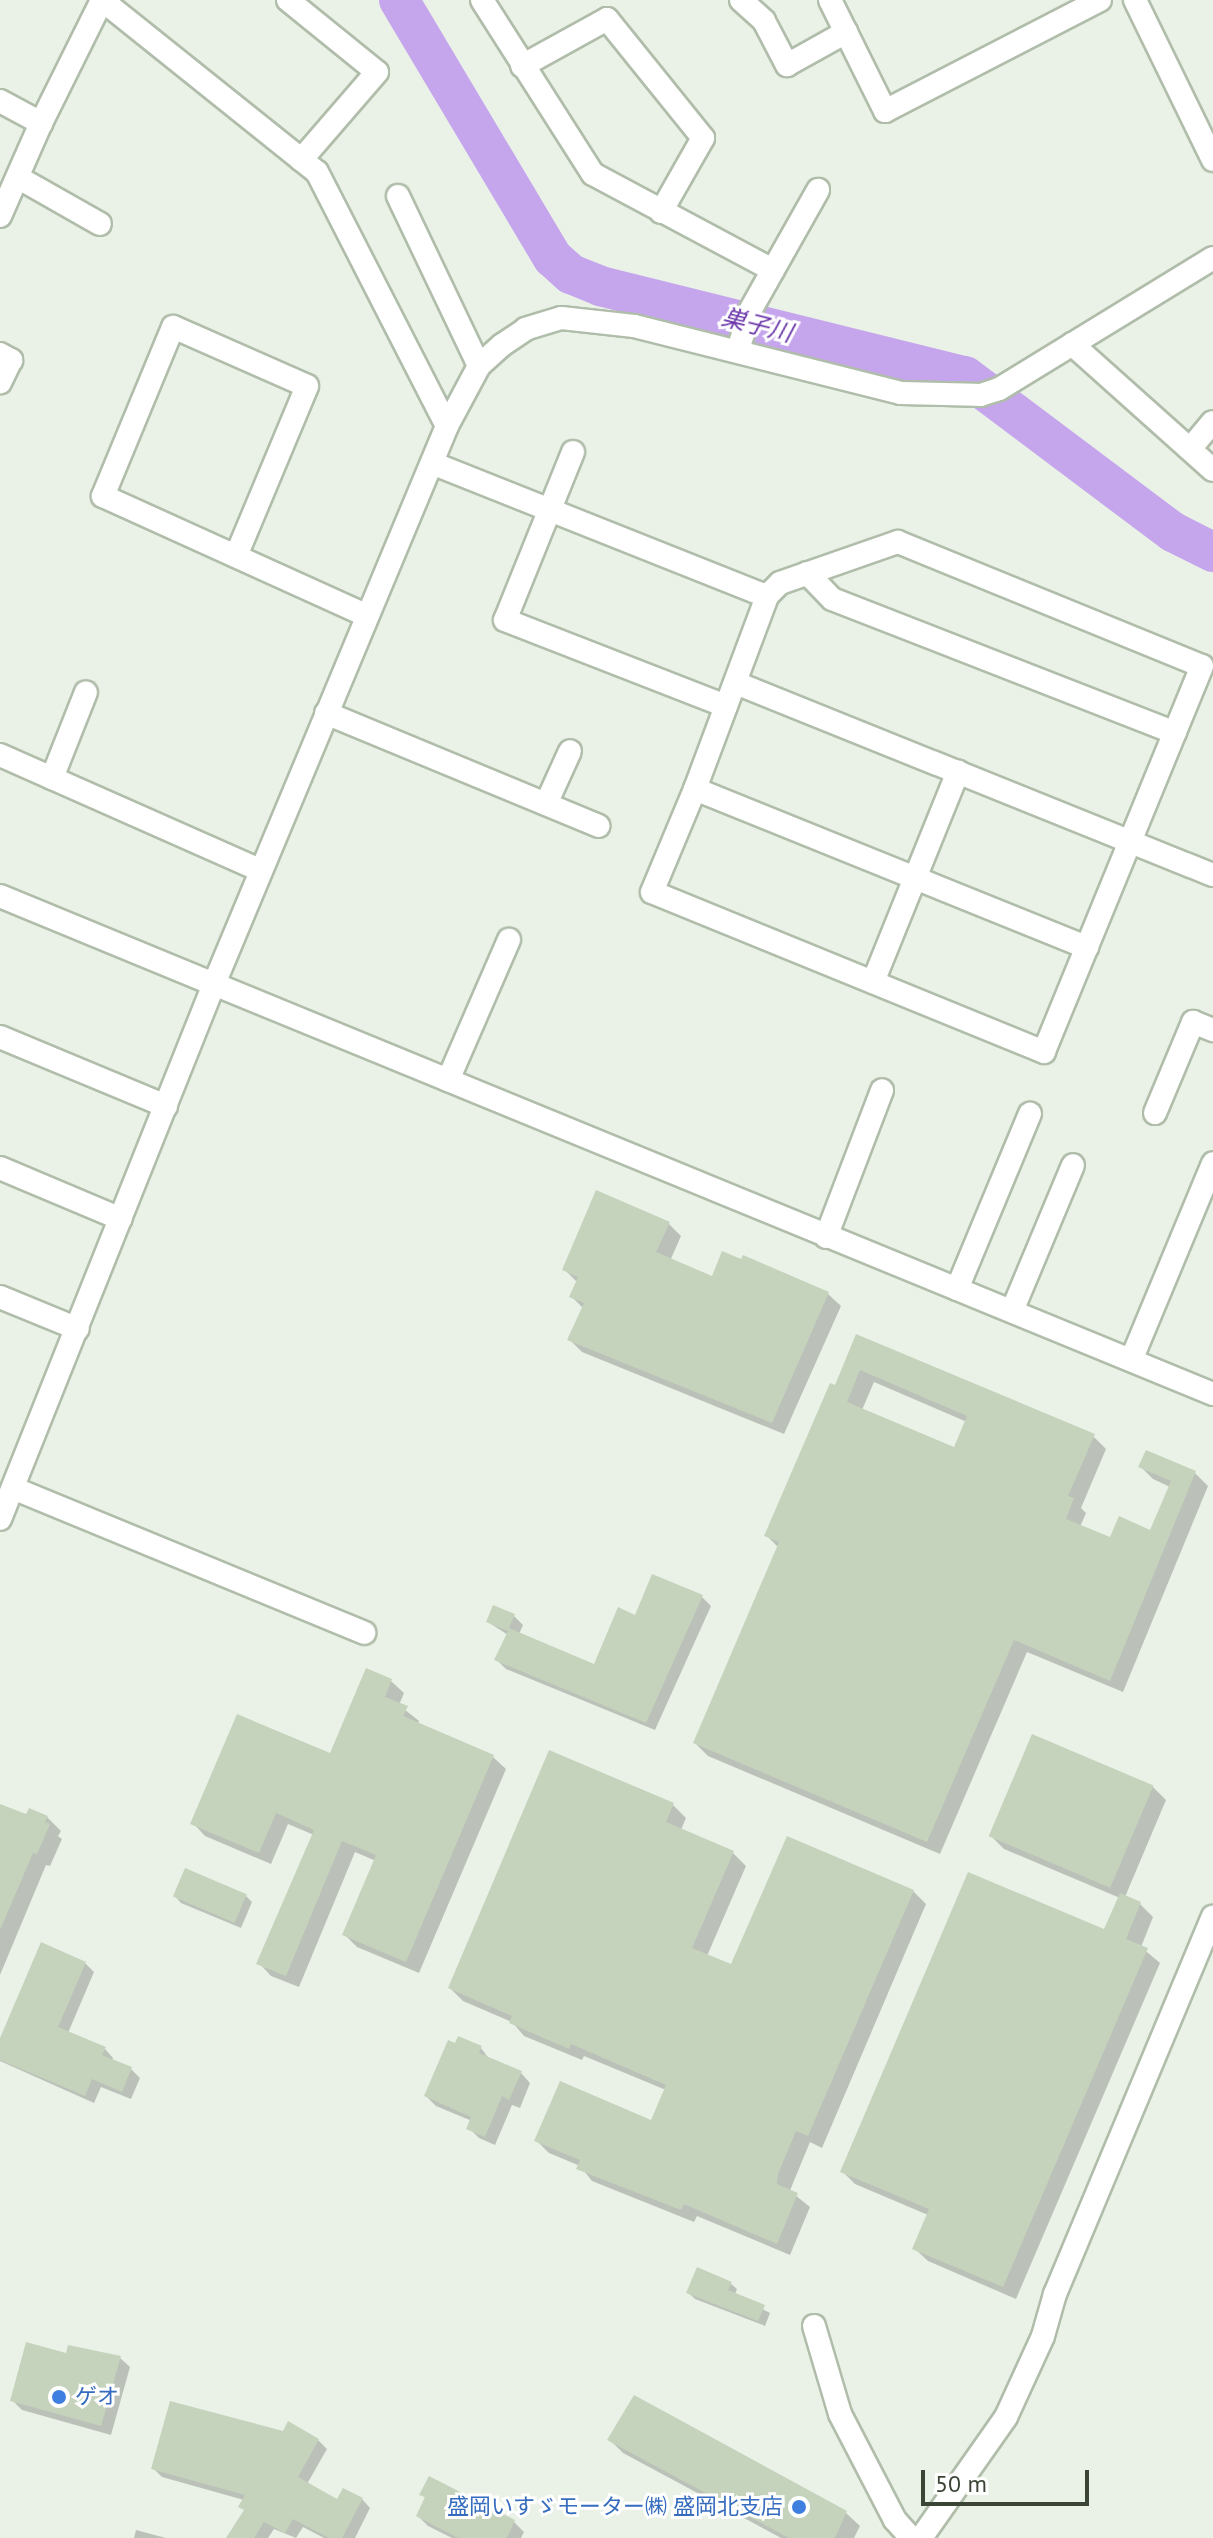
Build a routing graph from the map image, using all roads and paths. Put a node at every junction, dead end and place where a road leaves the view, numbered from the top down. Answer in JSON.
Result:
{"nodes":[{"id":1,"x":102,"y":0,"type":"edge"},
{"id":2,"x":288,"y":0,"type":"edge"},
{"id":3,"x":482,"y":0,"type":"edge"},
{"id":4,"x":741,"y":0,"type":"edge"},
{"id":5,"x":830,"y":0,"type":"edge"},
{"id":6,"x":1100,"y":0,"type":"edge"},
{"id":7,"x":1135,"y":0,"type":"edge"},
{"id":8,"x":846,"y":32,"type":"junction"},
{"id":9,"x":522,"y":66,"type":"junction"},
{"id":10,"x":0,"y":101,"type":"edge"},
{"id":11,"x":41,"y":123,"type":"junction"},
{"id":12,"x":301,"y":160,"type":"junction"},
{"id":13,"x":1213,"y":160,"type":"edge"},
{"id":14,"x":19,"y":178,"type":"junction"},
{"id":15,"x":818,"y":190,"type":"dead end"},
{"id":16,"x":398,"y":196,"type":"dead end"},
{"id":17,"x":661,"y":212,"type":"junction"},
{"id":18,"x":0,"y":216,"type":"edge"},
{"id":19,"x":100,"y":224,"type":"dead end"},
{"id":20,"x":1213,"y":258,"type":"edge"},
{"id":21,"x":773,"y":270,"type":"junction"},
{"id":22,"x":740,"y":343,"type":"junction"},
{"id":23,"x":1072,"y":344,"type":"junction"},
{"id":24,"x":0,"y":354,"type":"edge"},
{"id":25,"x":479,"y":366,"type":"junction"},
{"id":26,"x":0,"y":383,"type":"edge"},
{"id":27,"x":1213,"y":422,"type":"edge"},
{"id":28,"x":447,"y":426,"type":"junction"},
{"id":29,"x":1190,"y":449,"type":"junction"},
{"id":30,"x":573,"y":452,"type":"dead end"},
{"id":31,"x":432,"y":463,"type":"junction"},
{"id":32,"x":1213,"y":470,"type":"edge"},
{"id":33,"x":549,"y":512,"type":"junction"},
{"id":34,"x":236,"y":556,"type":"junction"},
{"id":35,"x":807,"y":573,"type":"junction"},
{"id":36,"x":767,"y":596,"type":"junction"},
{"id":37,"x":367,"y":616,"type":"junction"},
{"id":38,"x":1208,"y":668,"type":"edge"},
{"id":39,"x":736,"y":683,"type":"junction"},
{"id":40,"x":86,"y":692,"type":"dead end"},
{"id":41,"x":726,"y":706,"type":"junction"},
{"id":42,"x":326,"y":713,"type":"junction"},
{"id":43,"x":1175,"y":733,"type":"junction"},
{"id":44,"x":570,"y":751,"type":"dead end"},
{"id":45,"x":0,"y":755,"type":"edge"},
{"id":46,"x":958,"y":772,"type":"junction"},
{"id":47,"x":52,"y":778,"type":"junction"},
{"id":48,"x":695,"y":789,"type":"junction"},
{"id":49,"x":546,"y":804,"type":"junction"},
{"id":50,"x":599,"y":826,"type":"dead end"},
{"id":51,"x":1130,"y":842,"type":"junction"},
{"id":52,"x":260,"y":870,"type":"junction"},
{"id":53,"x":1213,"y":875,"type":"edge"},
{"id":54,"x":915,"y":877,"type":"junction"},
{"id":55,"x":0,"y":896,"type":"edge"},
{"id":56,"x":509,"y":940,"type":"dead end"},
{"id":57,"x":1087,"y":947,"type":"junction"},
{"id":58,"x":873,"y":982,"type":"junction"},
{"id":59,"x":214,"y":984,"type":"junction"},
{"id":60,"x":1213,"y":1030,"type":"edge"},
{"id":61,"x":0,"y":1037,"type":"edge"},
{"id":62,"x":448,"y":1080,"type":"junction"},
{"id":63,"x":882,"y":1090,"type":"dead end"},
{"id":64,"x":166,"y":1106,"type":"junction"},
{"id":65,"x":1155,"y":1113,"type":"dead end"},
{"id":66,"x":1030,"y":1114,"type":"dead end"},
{"id":67,"x":1213,"y":1163,"type":"edge"},
{"id":68,"x":1073,"y":1165,"type":"dead end"},
{"id":69,"x":0,"y":1168,"type":"edge"},
{"id":70,"x":121,"y":1219,"type":"junction"},
{"id":71,"x":826,"y":1237,"type":"junction"},
{"id":72,"x":957,"y":1289,"type":"junction"},
{"id":73,"x":0,"y":1297,"type":"edge"},
{"id":74,"x":1012,"y":1311,"type":"junction"},
{"id":75,"x":78,"y":1329,"type":"junction"},
{"id":76,"x":1132,"y":1358,"type":"junction"},
{"id":77,"x":1213,"y":1394,"type":"edge"},
{"id":78,"x":13,"y":1488,"type":"junction"},
{"id":79,"x":0,"y":1519,"type":"edge"},
{"id":80,"x":364,"y":1633,"type":"dead end"},
{"id":81,"x":1213,"y":1917,"type":"edge"},
{"id":82,"x":814,"y":2326,"type":"dead end"},
{"id":83,"x":911,"y":2538,"type":"edge"},
{"id":84,"x":921,"y":2538,"type":"edge"}],
"edges":[{"from":1,"to":11,"type":"street"},
{"from":1,"to":12,"type":"street"},
{"from":2,"to":12,"type":"street"},
{"from":3,"to":9,"type":"street"},
{"from":4,"to":8,"type":"street"},
{"from":5,"to":8,"type":"street"},
{"from":6,"to":8,"type":"street"},
{"from":7,"to":13,"type":"street"},
{"from":9,"to":17,"type":"street"},
{"from":9,"to":17,"type":"street"},
{"from":10,"to":11,"type":"street"},
{"from":11,"to":14,"type":"street"},
{"from":12,"to":28,"type":"street"},
{"from":14,"to":18,"type":"street"},
{"from":14,"to":19,"type":"street"},
{"from":15,"to":21,"type":"street"},
{"from":16,"to":25,"type":"street"},
{"from":17,"to":21,"type":"street"},
{"from":20,"to":23,"type":"street"},
{"from":21,"to":22,"type":"street"},
{"from":22,"to":23,"type":"street"},
{"from":22,"to":25,"type":"street"},
{"from":23,"to":29,"type":"street"},
{"from":24,"to":26,"type":"street"},
{"from":25,"to":28,"type":"street"},
{"from":27,"to":29,"type":"street"},
{"from":28,"to":31,"type":"street"},
{"from":29,"to":32,"type":"street"},
{"from":30,"to":33,"type":"street"},
{"from":31,"to":33,"type":"street"},
{"from":31,"to":37,"type":"street"},
{"from":33,"to":36,"type":"street"},
{"from":33,"to":41,"type":"street"},
{"from":34,"to":34,"type":"street"},
{"from":34,"to":37,"type":"street"},
{"from":35,"to":36,"type":"street"},
{"from":35,"to":38,"type":"street"},
{"from":35,"to":43,"type":"street"},
{"from":36,"to":39,"type":"street"},
{"from":37,"to":42,"type":"street"},
{"from":38,"to":43,"type":"street"},
{"from":39,"to":41,"type":"street"},
{"from":39,"to":46,"type":"street"},
{"from":40,"to":47,"type":"street"},
{"from":41,"to":48,"type":"street"},
{"from":42,"to":49,"type":"street"},
{"from":42,"to":52,"type":"street"},
{"from":43,"to":51,"type":"street"},
{"from":44,"to":49,"type":"street"},
{"from":45,"to":47,"type":"street"},
{"from":46,"to":51,"type":"street"},
{"from":46,"to":54,"type":"street"},
{"from":47,"to":52,"type":"street"},
{"from":48,"to":54,"type":"street"},
{"from":48,"to":58,"type":"street"},
{"from":49,"to":50,"type":"street"},
{"from":51,"to":53,"type":"street"},
{"from":51,"to":57,"type":"street"},
{"from":52,"to":59,"type":"street"},
{"from":54,"to":57,"type":"street"},
{"from":54,"to":58,"type":"street"},
{"from":55,"to":59,"type":"street"},
{"from":56,"to":62,"type":"street"},
{"from":57,"to":58,"type":"street"},
{"from":59,"to":62,"type":"street"},
{"from":59,"to":64,"type":"street"},
{"from":60,"to":65,"type":"street"},
{"from":61,"to":64,"type":"street"},
{"from":62,"to":71,"type":"street"},
{"from":63,"to":71,"type":"street"},
{"from":64,"to":70,"type":"street"},
{"from":66,"to":72,"type":"street"},
{"from":67,"to":76,"type":"street"},
{"from":68,"to":74,"type":"street"},
{"from":69,"to":70,"type":"street"},
{"from":70,"to":75,"type":"street"},
{"from":71,"to":72,"type":"street"},
{"from":72,"to":74,"type":"street"},
{"from":73,"to":75,"type":"street"},
{"from":74,"to":76,"type":"street"},
{"from":75,"to":78,"type":"street"},
{"from":76,"to":77,"type":"street"},
{"from":78,"to":79,"type":"street"},
{"from":78,"to":80,"type":"street"},
{"from":81,"to":84,"type":"street"},
{"from":82,"to":83,"type":"street"}]}
